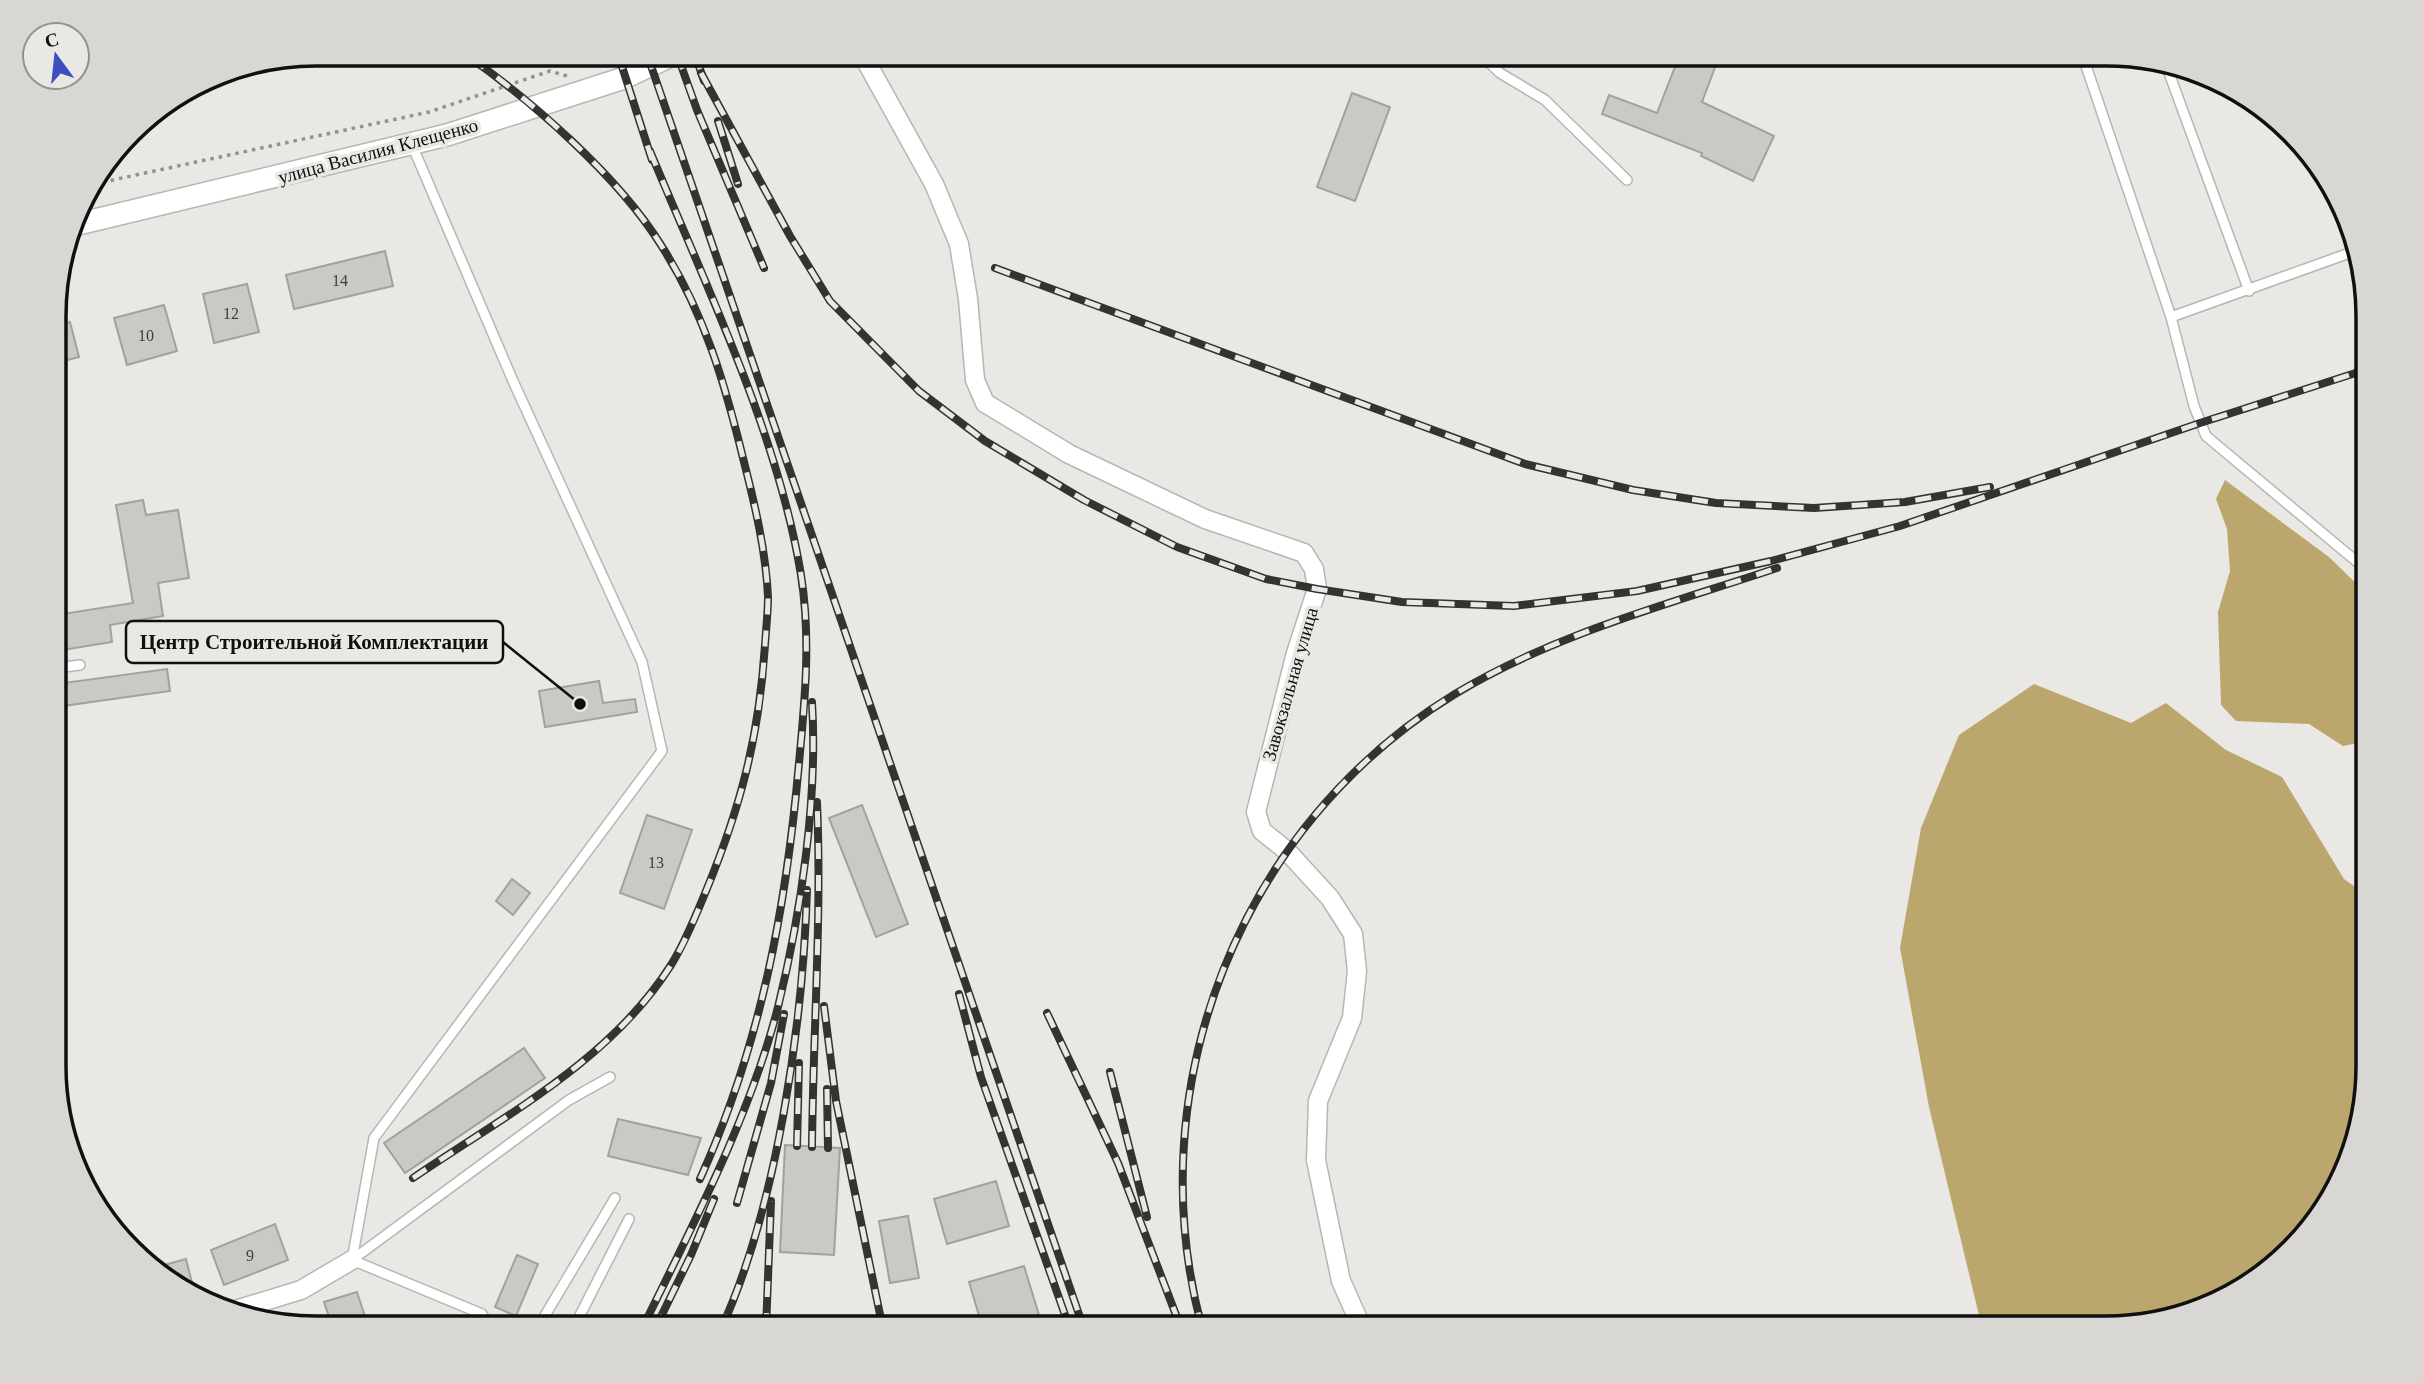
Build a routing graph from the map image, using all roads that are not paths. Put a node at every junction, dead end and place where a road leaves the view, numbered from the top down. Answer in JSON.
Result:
{"nodes":[{"id":1,"x":650,"y":66,"type":"edge"},
{"id":2,"x":869,"y":66,"type":"edge"},
{"id":3,"x":1493,"y":66,"type":"edge"},
{"id":4,"x":2086,"y":66,"type":"edge"},
{"id":5,"x":2170,"y":75,"type":"edge"},
{"id":6,"x":412,"y":145,"type":"junction"},
{"id":7,"x":1627,"y":180,"type":"dead end"},
{"id":8,"x":85,"y":222,"type":"edge"},
{"id":9,"x":2348,"y":254,"type":"edge"},
{"id":10,"x":2249,"y":291,"type":"junction"},
{"id":11,"x":2171,"y":317,"type":"junction"},
{"id":12,"x":2356,"y":561,"type":"edge"},
{"id":13,"x":80,"y":665,"type":"dead end"},
{"id":14,"x":66,"y":667,"type":"edge"},
{"id":15,"x":610,"y":1077,"type":"dead end"},
{"id":16,"x":615,"y":1198,"type":"dead end"},
{"id":17,"x":629,"y":1219,"type":"dead end"},
{"id":18,"x":352,"y":1259,"type":"junction"},
{"id":19,"x":247,"y":1306,"type":"edge"},
{"id":20,"x":483,"y":1316,"type":"edge"},
{"id":21,"x":545,"y":1316,"type":"edge"},
{"id":22,"x":580,"y":1316,"type":"edge"},
{"id":23,"x":1357,"y":1316,"type":"edge"}],
"edges":[{"from":1,"to":6,"type":"street","name":"улица Василия Клещенко"},
{"from":2,"to":23,"type":"street","name":"Завокзальная улица"},
{"from":3,"to":7,"type":"lane"},
{"from":4,"to":11,"type":"lane"},
{"from":5,"to":10,"type":"lane"},
{"from":6,"to":8,"type":"street","name":"улица Василия Клещенко"},
{"from":6,"to":18,"type":"lane"},
{"from":9,"to":10,"type":"lane"},
{"from":10,"to":11,"type":"lane"},
{"from":11,"to":12,"type":"lane"},
{"from":13,"to":14,"type":"lane"},
{"from":15,"to":18,"type":"lane"},
{"from":16,"to":21,"type":"lane"},
{"from":17,"to":22,"type":"lane"},
{"from":18,"to":19,"type":"street"},
{"from":18,"to":20,"type":"lane"}]}
